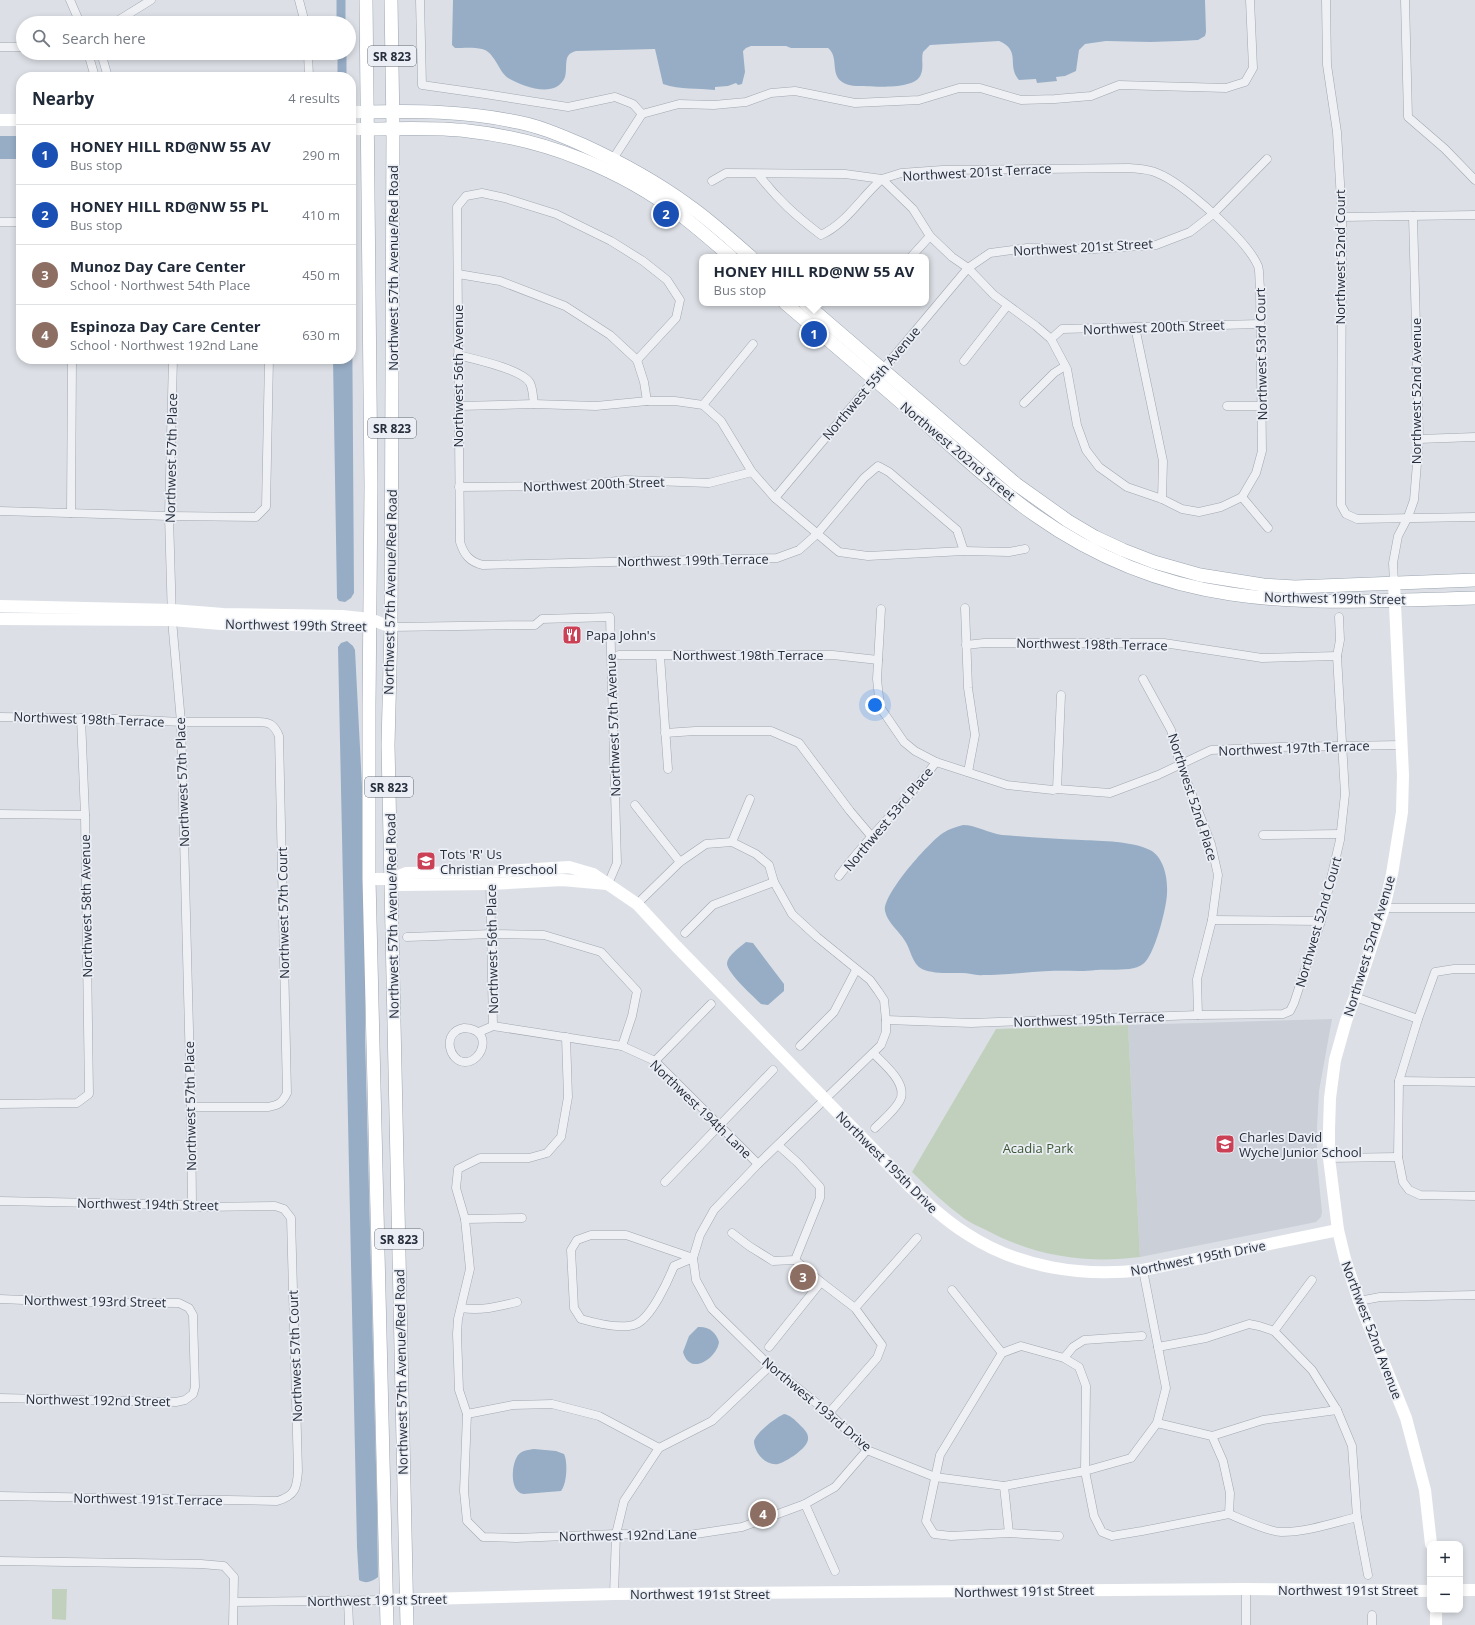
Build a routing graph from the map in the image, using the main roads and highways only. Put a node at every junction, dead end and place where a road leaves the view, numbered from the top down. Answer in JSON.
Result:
{"nodes":[{"id":1,"x":366,"y":0,"type":"edge"},
{"id":2,"x":391,"y":0,"type":"edge"},
{"id":3,"x":368,"y":112,"type":"junction"},
{"id":4,"x":393,"y":112,"type":"junction"},
{"id":5,"x":368,"y":129,"type":"junction"},
{"id":6,"x":393,"y":129,"type":"junction"},
{"id":7,"x":727,"y":254,"type":"edge"},
{"id":8,"x":747,"y":254,"type":"edge"},
{"id":9,"x":789,"y":306,"type":"edge"},
{"id":10,"x":807,"y":306,"type":"edge"},
{"id":11,"x":878,"y":374,"type":"junction"},
{"id":12,"x":1151,"y":568,"type":"junction"},
{"id":13,"x":1475,"y":580,"type":"edge"},
{"id":14,"x":1475,"y":598,"type":"edge"},
{"id":15,"x":387,"y":1625,"type":"edge"},
{"id":16,"x":407,"y":1625,"type":"edge"}],
"edges":[{"from":1,"to":3,"type":"main road","number":"SR 823"},
{"from":2,"to":4,"type":"main road","number":"SR 823"},
{"from":3,"to":4,"type":"main road"},
{"from":3,"to":5,"type":"main road","name":"Northwest 57th Avenue/Red Road","number":"SR 823"},
{"from":4,"to":6,"type":"main road","name":"Northwest 57th Avenue/Red Road","number":"SR 823"},
{"from":4,"to":8,"type":"main road"},
{"from":5,"to":6,"type":"main road"},
{"from":5,"to":15,"type":"main road","name":"Northwest 57th Avenue/Red Road","number":"SR 823"},
{"from":6,"to":7,"type":"main road"},
{"from":6,"to":16,"type":"main road","name":"Northwest 57th Avenue/Red Road","number":"SR 823"},
{"from":9,"to":11,"type":"main road","name":"Northwest 202nd Street"},
{"from":10,"to":11,"type":"main road","name":"Northwest 202nd Street"},
{"from":11,"to":12,"type":"main road","name":"Northwest 202nd Street"},
{"from":12,"to":13,"type":"main road","name":"Northwest 199th Street"},
{"from":12,"to":14,"type":"main road","name":"Northwest 199th Street"}]}
